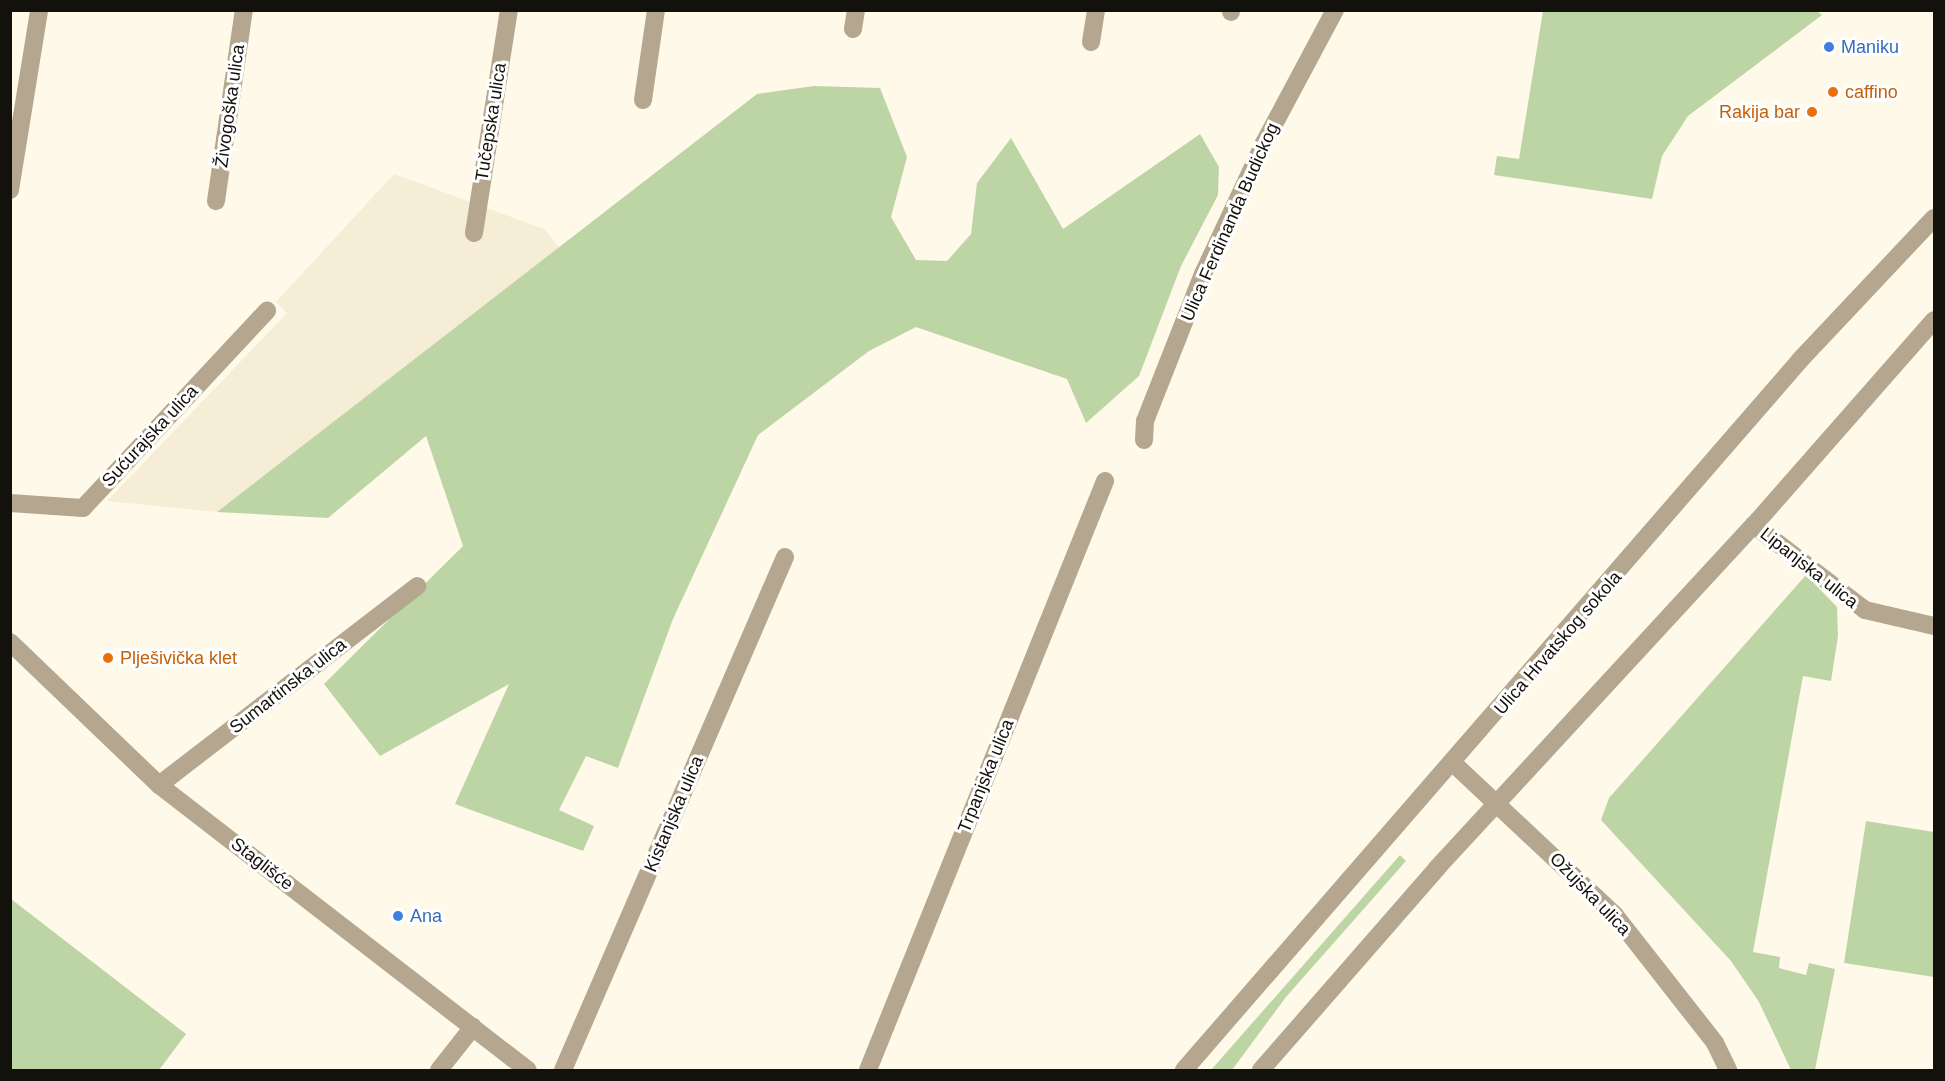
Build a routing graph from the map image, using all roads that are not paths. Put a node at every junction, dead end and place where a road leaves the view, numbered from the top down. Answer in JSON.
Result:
{"nodes":[{"id":1,"x":39,"y":10,"type":"edge"},
{"id":2,"x":244,"y":10,"type":"edge"},
{"id":3,"x":509,"y":10,"type":"edge"},
{"id":4,"x":656,"y":10,"type":"edge"},
{"id":5,"x":1096,"y":10,"type":"edge"},
{"id":6,"x":1335,"y":10,"type":"edge"},
{"id":7,"x":1091,"y":42,"type":"dead end"},
{"id":8,"x":643,"y":100,"type":"dead end"},
{"id":9,"x":10,"y":190,"type":"edge"},
{"id":10,"x":216,"y":201,"type":"dead end"},
{"id":11,"x":1935,"y":218,"type":"edge"},
{"id":12,"x":474,"y":233,"type":"dead end"},
{"id":13,"x":267,"y":311,"type":"dead end"},
{"id":14,"x":1935,"y":320,"type":"edge"},
{"id":15,"x":1144,"y":440,"type":"dead end"},
{"id":16,"x":1105,"y":481,"type":"dead end"},
{"id":17,"x":10,"y":503,"type":"edge"},
{"id":18,"x":1755,"y":525,"type":"junction"},
{"id":19,"x":784,"y":557,"type":"dead end"},
{"id":20,"x":417,"y":586,"type":"dead end"},
{"id":21,"x":1935,"y":626,"type":"edge"},
{"id":22,"x":10,"y":642,"type":"edge"},
{"id":23,"x":1453,"y":763,"type":"junction"},
{"id":24,"x":159,"y":785,"type":"junction"},
{"id":25,"x":1496,"y":802,"type":"junction"},
{"id":26,"x":473,"y":1027,"type":"junction"},
{"id":27,"x":439,"y":1071,"type":"edge"},
{"id":28,"x":528,"y":1071,"type":"edge"},
{"id":29,"x":563,"y":1071,"type":"edge"},
{"id":30,"x":868,"y":1071,"type":"edge"},
{"id":31,"x":1184,"y":1071,"type":"edge"},
{"id":32,"x":1261,"y":1071,"type":"edge"},
{"id":33,"x":1728,"y":1071,"type":"edge"}],
"edges":[{"from":1,"to":9,"type":"street"},
{"from":2,"to":10,"type":"street","name":"Živogoška ulica"},
{"from":3,"to":12,"type":"street","name":"Tučepska ulica"},
{"from":4,"to":8,"type":"street"},
{"from":5,"to":7,"type":"street"},
{"from":6,"to":15,"type":"street","name":"Ulica Ferdinanda Budickog"},
{"from":11,"to":23,"type":"street","name":"Ulica Hrvatskog sokola"},
{"from":13,"to":17,"type":"street","name":"Sućurajska ulica"},
{"from":14,"to":18,"type":"street"},
{"from":16,"to":30,"type":"street","name":"Trpanjska ulica"},
{"from":18,"to":21,"type":"street","name":"Lipanjska ulica"},
{"from":18,"to":25,"type":"street"},
{"from":19,"to":29,"type":"street","name":"Kistanjska ulica"},
{"from":20,"to":24,"type":"street","name":"Sumartinska ulica"},
{"from":22,"to":24,"type":"street","name":"Staglišće"},
{"from":23,"to":25,"type":"street","name":"Ožujska ulica"},
{"from":23,"to":31,"type":"street","name":"Ulica Hrvatskog sokola"},
{"from":24,"to":26,"type":"street","name":"Staglišće"},
{"from":25,"to":32,"type":"street"},
{"from":25,"to":33,"type":"street","name":"Ožujska ulica"},
{"from":26,"to":27,"type":"street"},
{"from":26,"to":28,"type":"street","name":"Staglišće"}]}
